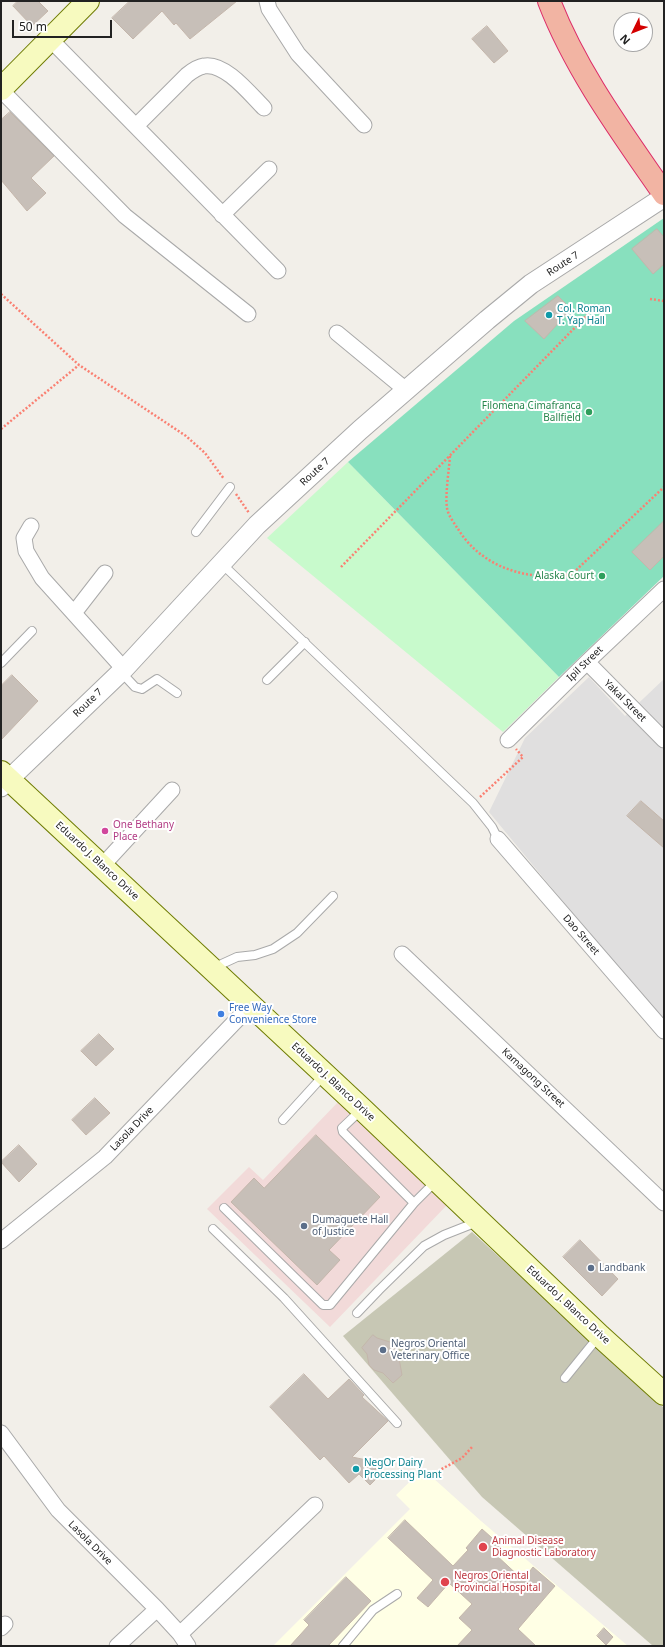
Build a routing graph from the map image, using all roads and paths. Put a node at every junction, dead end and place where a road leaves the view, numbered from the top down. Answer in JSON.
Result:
{"nodes":[{"id":1,"x":88,"y":1,"type":"edge"},
{"id":2,"x":267,"y":1,"type":"edge"},
{"id":3,"x":548,"y":1,"type":"edge"},
{"id":4,"x":50,"y":39,"type":"junction"},
{"id":5,"x":1,"y":89,"type":"edge"},
{"id":6,"x":264,"y":108,"type":"dead end"},
{"id":7,"x":364,"y":125,"type":"dead end"},
{"id":8,"x":136,"y":126,"type":"junction"},
{"id":9,"x":269,"y":169,"type":"dead end"},
{"id":10,"x":664,"y":196,"type":"edge"},
{"id":11,"x":222,"y":214,"type":"junction"},
{"id":12,"x":278,"y":271,"type":"dead end"},
{"id":13,"x":1,"y":294,"type":"edge"},
{"id":14,"x":650,"y":299,"type":"dead end"},
{"id":15,"x":664,"y":301,"type":"edge"},
{"id":16,"x":595,"y":307,"type":"dead end"},
{"id":17,"x":248,"y":314,"type":"dead end"},
{"id":18,"x":337,"y":333,"type":"dead end"},
{"id":19,"x":79,"y":364,"type":"junction"},
{"id":20,"x":406,"y":390,"type":"junction"},
{"id":21,"x":1,"y":429,"type":"edge"},
{"id":22,"x":450,"y":456,"type":"junction"},
{"id":23,"x":230,"y":487,"type":"junction"},
{"id":24,"x":664,"y":487,"type":"edge"},
{"id":25,"x":258,"y":525,"type":"junction"},
{"id":26,"x":31,"y":526,"type":"dead end"},
{"id":27,"x":196,"y":532,"type":"dead end"},
{"id":28,"x":222,"y":564,"type":"junction"},
{"id":29,"x":341,"y":567,"type":"dead end"},
{"id":30,"x":105,"y":573,"type":"dead end"},
{"id":31,"x":664,"y":589,"type":"edge"},
{"id":32,"x":74,"y":613,"type":"junction"},
{"id":33,"x":32,"y":631,"type":"dead end"},
{"id":34,"x":305,"y":642,"type":"junction"},
{"id":35,"x":586,"y":662,"type":"junction"},
{"id":36,"x":1,"y":663,"type":"edge"},
{"id":37,"x":123,"y":670,"type":"junction"},
{"id":38,"x":267,"y":680,"type":"dead end"},
{"id":39,"x":177,"y":693,"type":"dead end"},
{"id":40,"x":508,"y":740,"type":"joint"},
{"id":41,"x":664,"y":740,"type":"edge"},
{"id":42,"x":4,"y":780,"type":"edge"},
{"id":43,"x":172,"y":790,"type":"dead end"},
{"id":44,"x":473,"y":803,"type":"junction"},
{"id":45,"x":498,"y":839,"type":"joint"},
{"id":46,"x":102,"y":866,"type":"junction"},
{"id":47,"x":333,"y":896,"type":"dead end"},
{"id":48,"x":402,"y":954,"type":"dead end"},
{"id":49,"x":212,"y":969,"type":"junction"},
{"id":50,"x":251,"y":1005,"type":"junction"},
{"id":51,"x":664,"y":1031,"type":"edge"},
{"id":52,"x":325,"y":1074,"type":"junction"},
{"id":53,"x":362,"y":1108,"type":"junction"},
{"id":54,"x":283,"y":1120,"type":"dead end"},
{"id":55,"x":437,"y":1180,"type":"junction"},
{"id":56,"x":414,"y":1203,"type":"junction"},
{"id":57,"x":664,"y":1203,"type":"edge"},
{"id":58,"x":224,"y":1208,"type":"dead end"},
{"id":59,"x":479,"y":1221,"type":"junction"},
{"id":60,"x":213,"y":1229,"type":"dead end"},
{"id":61,"x":1,"y":1241,"type":"edge"},
{"id":62,"x":357,"y":1313,"type":"dead end"},
{"id":63,"x":600,"y":1336,"type":"junction"},
{"id":64,"x":565,"y":1378,"type":"dead end"},
{"id":65,"x":664,"y":1394,"type":"edge"},
{"id":66,"x":397,"y":1423,"type":"dead end"},
{"id":67,"x":1,"y":1433,"type":"edge"},
{"id":68,"x":473,"y":1446,"type":"dead end"},
{"id":69,"x":438,"y":1471,"type":"dead end"},
{"id":70,"x":315,"y":1505,"type":"dead end"},
{"id":71,"x":397,"y":1594,"type":"dead end"},
{"id":72,"x":157,"y":1609,"type":"junction"},
{"id":73,"x":184,"y":1640,"type":"edge"},
{"id":74,"x":117,"y":1646,"type":"edge"},
{"id":75,"x":343,"y":1646,"type":"edge"}],
"edges":[{"from":1,"to":4,"type":"main road"},
{"from":2,"to":7,"type":"street"},
{"from":3,"to":10,"type":"highway"},
{"from":4,"to":5,"type":"main road"},
{"from":4,"to":8,"type":"street"},
{"from":5,"to":17,"type":"street"},
{"from":6,"to":8,"type":"street"},
{"from":8,"to":11,"type":"street"},
{"from":9,"to":11,"type":"street"},
{"from":10,"to":20,"type":"street","name":"Route 7"},
{"from":11,"to":12,"type":"street"},
{"from":13,"to":19,"type":"path"},
{"from":14,"to":15,"type":"path"},
{"from":16,"to":22,"type":"path"},
{"from":18,"to":20,"type":"street"},
{"from":19,"to":21,"type":"path"},
{"from":19,"to":23,"type":"path"},
{"from":20,"to":25,"type":"street","name":"Route 7"},
{"from":22,"to":24,"type":"path"},
{"from":22,"to":29,"type":"path"},
{"from":23,"to":25,"type":"path"},
{"from":23,"to":27,"type":"lane"},
{"from":25,"to":28,"type":"street","name":"Route 7"},
{"from":26,"to":32,"type":"street"},
{"from":28,"to":34,"type":"lane"},
{"from":28,"to":37,"type":"street","name":"Route 7"},
{"from":30,"to":32,"type":"street"},
{"from":31,"to":35,"type":"street","name":"Ipil Street"},
{"from":32,"to":37,"type":"street"},
{"from":33,"to":36,"type":"lane"},
{"from":34,"to":38,"type":"lane"},
{"from":34,"to":44,"type":"lane"},
{"from":35,"to":40,"type":"street","name":"Ipil Street"},
{"from":35,"to":41,"type":"street","name":"Yakal Street"},
{"from":37,"to":39,"type":"lane"},
{"from":37,"to":42,"type":"street","name":"Route 7"},
{"from":40,"to":44,"type":"path"},
{"from":42,"to":46,"type":"main road","name":"Eduardo J. Blanco Drive"},
{"from":43,"to":46,"type":"street"},
{"from":44,"to":45,"type":"lane"},
{"from":45,"to":51,"type":"street","name":"Dao Street"},
{"from":46,"to":49,"type":"main road","name":"Eduardo J. Blanco Drive"},
{"from":47,"to":49,"type":"lane"},
{"from":48,"to":57,"type":"street","name":"Kamagong Street"},
{"from":49,"to":50,"type":"main road","name":"Eduardo J. Blanco Drive"},
{"from":50,"to":52,"type":"main road","name":"Eduardo J. Blanco Drive"},
{"from":50,"to":61,"type":"street","name":"Lasola Drive"},
{"from":52,"to":53,"type":"main road","name":"Eduardo J. Blanco Drive"},
{"from":52,"to":54,"type":"lane"},
{"from":53,"to":55,"type":"main road","name":"Eduardo J. Blanco Drive"},
{"from":53,"to":56,"type":"lane"},
{"from":55,"to":56,"type":"lane"},
{"from":55,"to":59,"type":"main road","name":"Eduardo J. Blanco Drive"},
{"from":56,"to":58,"type":"lane"},
{"from":59,"to":62,"type":"lane"},
{"from":59,"to":63,"type":"main road","name":"Eduardo J. Blanco Drive"},
{"from":60,"to":66,"type":"lane"},
{"from":63,"to":64,"type":"lane"},
{"from":63,"to":65,"type":"main road","name":"Eduardo J. Blanco Drive"},
{"from":67,"to":72,"type":"street","name":"Lasola Drive"},
{"from":68,"to":69,"type":"path"},
{"from":70,"to":73,"type":"street"},
{"from":71,"to":75,"type":"lane"},
{"from":72,"to":73,"type":"street","name":"Lasola Drive"},
{"from":72,"to":74,"type":"street"}]}
